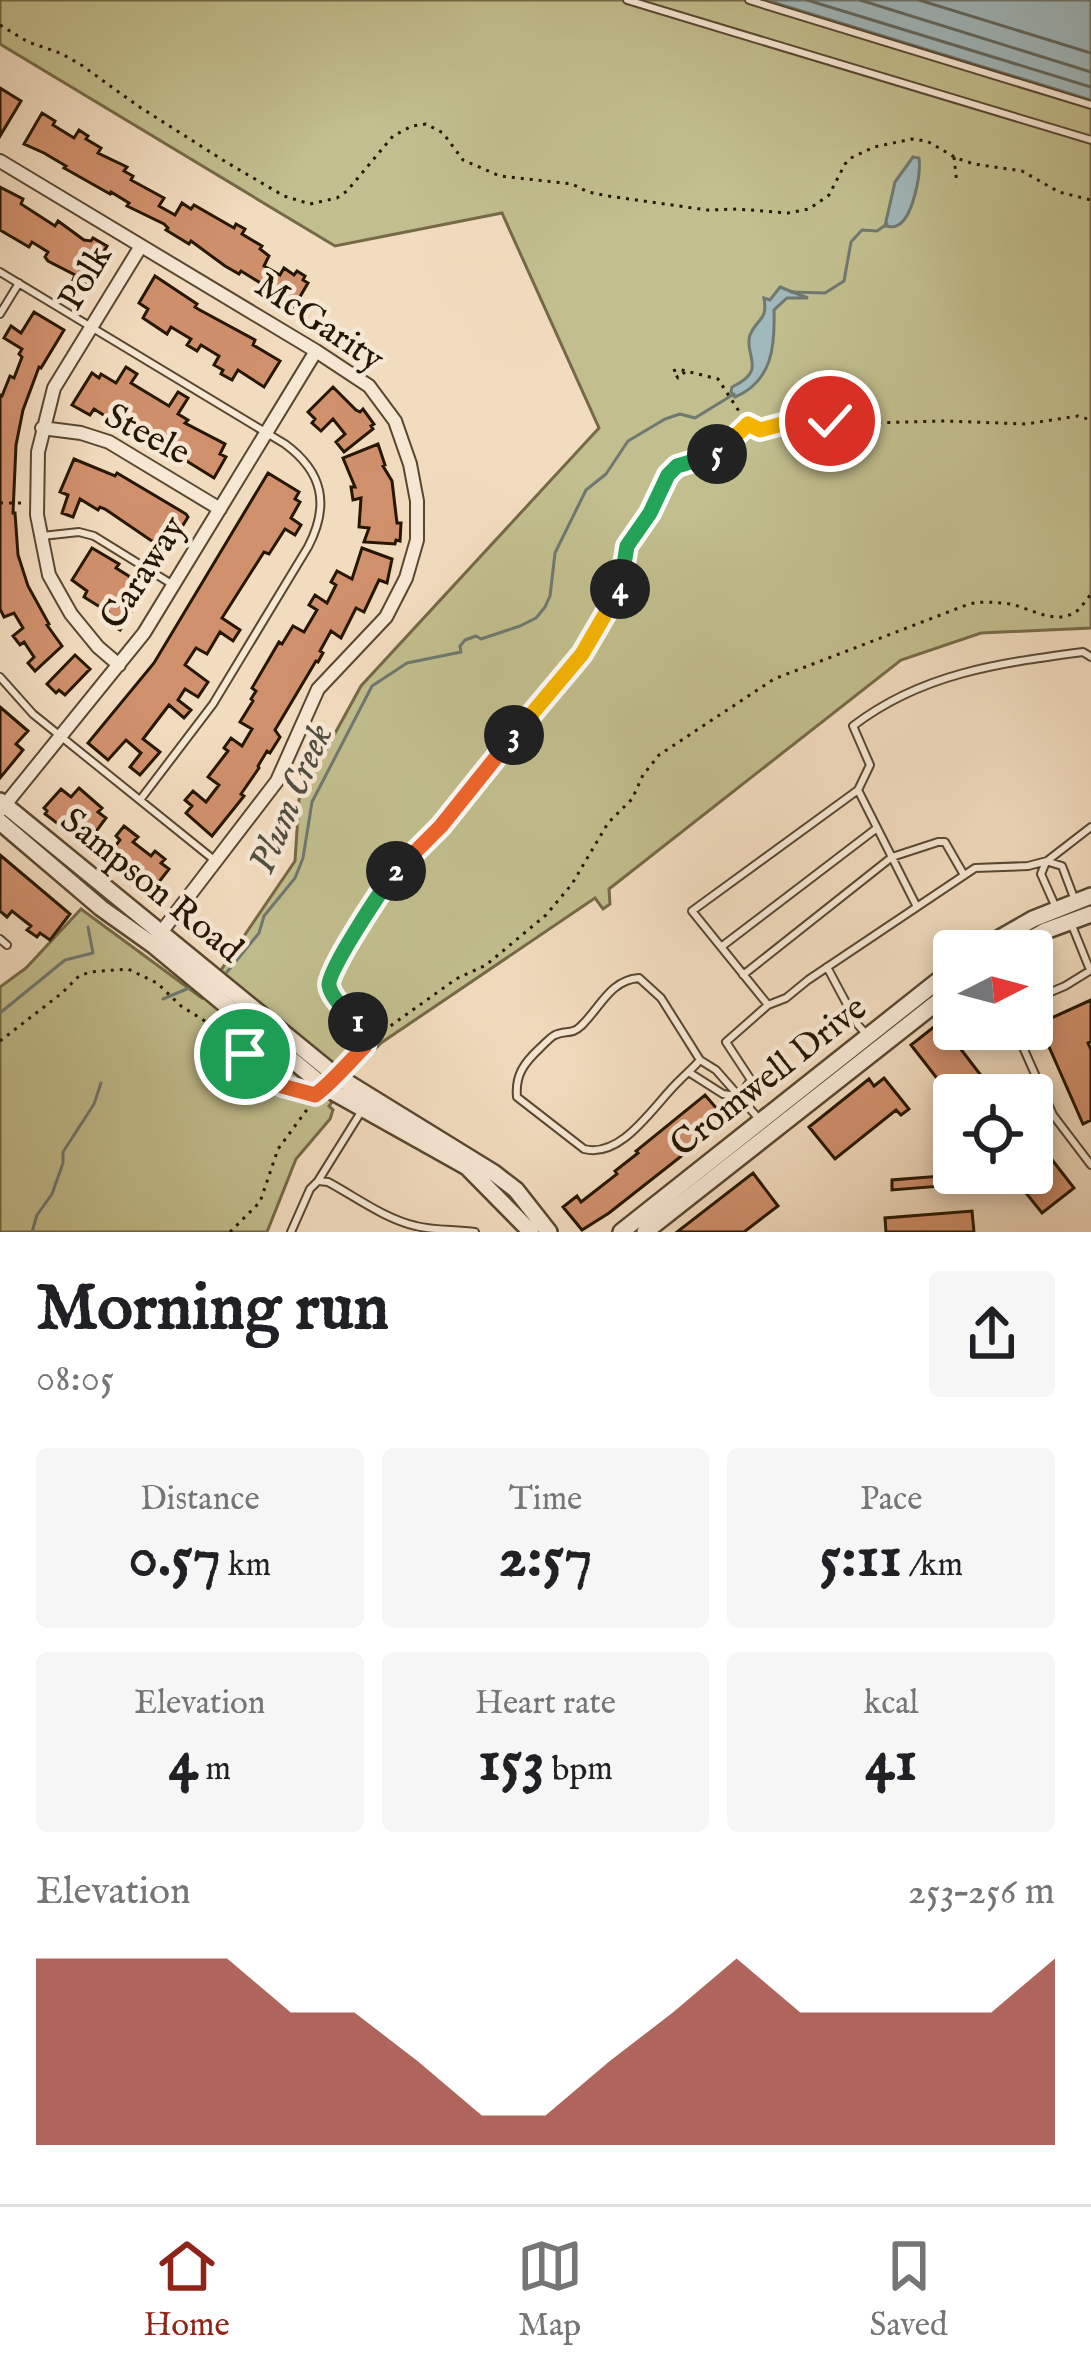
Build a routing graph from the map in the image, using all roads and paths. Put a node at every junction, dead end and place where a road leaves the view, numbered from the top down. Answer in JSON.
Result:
{"nodes":[{"id":1,"x":627,"y":0,"type":"edge"},
{"id":2,"x":749,"y":0,"type":"edge"},
{"id":3,"x":0,"y":25,"type":"edge"},
{"id":4,"x":1091,"y":105,"type":"edge"},
{"id":5,"x":1091,"y":140,"type":"edge"},
{"id":6,"x":954,"y":157,"type":"junction"},
{"id":7,"x":0,"y":161,"type":"edge"},
{"id":8,"x":957,"y":184,"type":"dead end"},
{"id":9,"x":1091,"y":200,"type":"edge"},
{"id":10,"x":141,"y":245,"type":"junction"},
{"id":11,"x":0,"y":272,"type":"edge"},
{"id":12,"x":19,"y":283,"type":"junction"},
{"id":13,"x":0,"y":314,"type":"edge"},
{"id":14,"x":91,"y":327,"type":"junction"},
{"id":15,"x":316,"y":351,"type":"junction"},
{"id":16,"x":685,"y":372,"type":"dead end"},
{"id":17,"x":1091,"y":420,"type":"edge"},
{"id":18,"x":748,"y":424,"type":"junction"},
{"id":19,"x":42,"y":428,"type":"junction"},
{"id":20,"x":266,"y":433,"type":"junction"},
{"id":21,"x":0,"y":503,"type":"edge"},
{"id":22,"x":37,"y":503,"type":"junction"},
{"id":23,"x":220,"y":509,"type":"junction"},
{"id":24,"x":40,"y":536,"type":"junction"},
{"id":25,"x":173,"y":585,"type":"junction"},
{"id":26,"x":1091,"y":594,"type":"edge"},
{"id":27,"x":1091,"y":657,"type":"edge"},
{"id":28,"x":119,"y":664,"type":"junction"},
{"id":29,"x":0,"y":677,"type":"edge"},
{"id":30,"x":61,"y":736,"type":"junction"},
{"id":31,"x":858,"y":790,"type":"junction"},
{"id":32,"x":140,"y":800,"type":"junction"},
{"id":33,"x":1,"y":810,"type":"edge"},
{"id":34,"x":877,"y":827,"type":"junction"},
{"id":35,"x":1091,"y":827,"type":"edge"},
{"id":36,"x":892,"y":857,"type":"junction"},
{"id":37,"x":216,"y":861,"type":"junction"},
{"id":38,"x":1047,"y":861,"type":"junction"},
{"id":39,"x":964,"y":875,"type":"junction"},
{"id":40,"x":916,"y":907,"type":"junction"},
{"id":41,"x":1076,"y":912,"type":"edge"},
{"id":42,"x":1030,"y":930,"type":"edge"},
{"id":43,"x":1045,"y":930,"type":"edge"},
{"id":44,"x":157,"y":939,"type":"junction"},
{"id":45,"x":721,"y":947,"type":"junction"},
{"id":46,"x":827,"y":967,"type":"junction"},
{"id":47,"x":1090,"y":970,"type":"edge"},
{"id":48,"x":743,"y":975,"type":"junction"},
{"id":49,"x":933,"y":985,"type":"edge"},
{"id":50,"x":1053,"y":991,"type":"edge"},
{"id":51,"x":768,"y":1005,"type":"junction"},
{"id":52,"x":933,"y":1006,"type":"edge"},
{"id":53,"x":868,"y":1036,"type":"junction"},
{"id":54,"x":0,"y":1041,"type":"edge"},
{"id":55,"x":365,"y":1046,"type":"junction"},
{"id":56,"x":1024,"y":1050,"type":"edge"},
{"id":57,"x":700,"y":1060,"type":"junction"},
{"id":58,"x":689,"y":1072,"type":"junction"},
{"id":59,"x":722,"y":1076,"type":"junction"},
{"id":60,"x":330,"y":1082,"type":"junction"},
{"id":61,"x":714,"y":1087,"type":"junction"},
{"id":62,"x":739,"y":1097,"type":"junction"},
{"id":63,"x":363,"y":1109,"type":"junction"},
{"id":64,"x":761,"y":1121,"type":"junction"},
{"id":65,"x":1091,"y":1165,"type":"edge"},
{"id":66,"x":318,"y":1181,"type":"junction"},
{"id":67,"x":519,"y":1219,"type":"junction"},
{"id":68,"x":230,"y":1232,"type":"edge"},
{"id":69,"x":291,"y":1232,"type":"edge"},
{"id":70,"x":475,"y":1232,"type":"edge"},
{"id":71,"x":504,"y":1232,"type":"edge"},
{"id":72,"x":531,"y":1232,"type":"edge"},
{"id":73,"x":548,"y":1232,"type":"edge"},
{"id":74,"x":621,"y":1232,"type":"edge"},
{"id":75,"x":645,"y":1232,"type":"edge"}],
"edges":[{"from":1,"to":5,"type":"lane"},
{"from":2,"to":4,"type":"lane"},
{"from":3,"to":6,"type":"path"},
{"from":6,"to":8,"type":"path"},
{"from":6,"to":9,"type":"path"},
{"from":7,"to":10,"type":"street","name":"McGarity"},
{"from":10,"to":14,"type":"street","name":"Polk"},
{"from":10,"to":15,"type":"street","name":"McGarity"},
{"from":11,"to":12,"type":"lane"},
{"from":12,"to":13,"type":"lane"},
{"from":12,"to":14,"type":"lane"},
{"from":14,"to":19,"type":"street","name":"Polk"},
{"from":14,"to":20,"type":"lane"},
{"from":15,"to":20,"type":"street","name":"Caraway"},
{"from":15,"to":37,"type":"street","name":"McGarity"},
{"from":16,"to":18,"type":"path"},
{"from":17,"to":18,"type":"path"},
{"from":18,"to":55,"type":"path"},
{"from":19,"to":22,"type":"street","name":"Polk"},
{"from":19,"to":23,"type":"street","name":"Steele"},
{"from":20,"to":23,"type":"street","name":"Caraway"},
{"from":20,"to":32,"type":"lane"},
{"from":21,"to":22,"type":"path"},
{"from":22,"to":24,"type":"street","name":"Polk"},
{"from":23,"to":25,"type":"street","name":"Caraway"},
{"from":24,"to":25,"type":"lane"},
{"from":24,"to":28,"type":"street","name":"Polk"},
{"from":25,"to":28,"type":"street","name":"Caraway"},
{"from":26,"to":55,"type":"path"},
{"from":27,"to":31,"type":"lane"},
{"from":28,"to":30,"type":"street","name":"Caraway"},
{"from":29,"to":30,"type":"lane"},
{"from":30,"to":32,"type":"lane"},
{"from":30,"to":33,"type":"street","name":"Caraway"},
{"from":31,"to":34,"type":"lane"},
{"from":31,"to":45,"type":"lane"},
{"from":32,"to":37,"type":"lane"},
{"from":33,"to":44,"type":"street","name":"Sampson Road"},
{"from":34,"to":36,"type":"lane"},
{"from":34,"to":45,"type":"lane"},
{"from":35,"to":38,"type":"lane"},
{"from":36,"to":39,"type":"lane"},
{"from":36,"to":40,"type":"lane"},
{"from":36,"to":48,"type":"lane"},
{"from":37,"to":44,"type":"street","name":"McGarity"},
{"from":38,"to":39,"type":"lane"},
{"from":38,"to":41,"type":"lane"},
{"from":38,"to":41,"type":"lane"},
{"from":39,"to":40,"type":"lane"},
{"from":40,"to":46,"type":"lane"},
{"from":41,"to":42,"type":"street"},
{"from":41,"to":43,"type":"street"},
{"from":41,"to":47,"type":"lane"},
{"from":44,"to":60,"type":"street","name":"Sampson Road"},
{"from":45,"to":48,"type":"lane"},
{"from":46,"to":51,"type":"lane"},
{"from":46,"to":53,"type":"lane"},
{"from":47,"to":50,"type":"lane"},
{"from":48,"to":51,"type":"lane"},
{"from":49,"to":53,"type":"street","name":"Cromwell Drive"},
{"from":51,"to":62,"type":"lane"},
{"from":52,"to":75,"type":"street","name":"Cromwell Drive"},
{"from":53,"to":64,"type":"street","name":"Cromwell Drive"},
{"from":54,"to":60,"type":"path"},
{"from":55,"to":60,"type":"path"},
{"from":56,"to":65,"type":"lane"},
{"from":57,"to":58,"type":"lane"},
{"from":57,"to":58,"type":"lane"},
{"from":57,"to":59,"type":"lane"},
{"from":58,"to":61,"type":"lane"},
{"from":59,"to":61,"type":"lane"},
{"from":59,"to":62,"type":"lane"},
{"from":60,"to":63,"type":"street","name":"Sampson Road"},
{"from":60,"to":68,"type":"path"},
{"from":60,"to":73,"type":"street","name":"Sampson Road"},
{"from":61,"to":62,"type":"lane"},
{"from":62,"to":64,"type":"lane"},
{"from":63,"to":66,"type":"lane"},
{"from":63,"to":67,"type":"street","name":"Sampson Road"},
{"from":64,"to":74,"type":"street","name":"Cromwell Drive"},
{"from":66,"to":69,"type":"lane"},
{"from":66,"to":70,"type":"lane"},
{"from":67,"to":71,"type":"lane"},
{"from":67,"to":72,"type":"street","name":"Sampson Road"}]}
